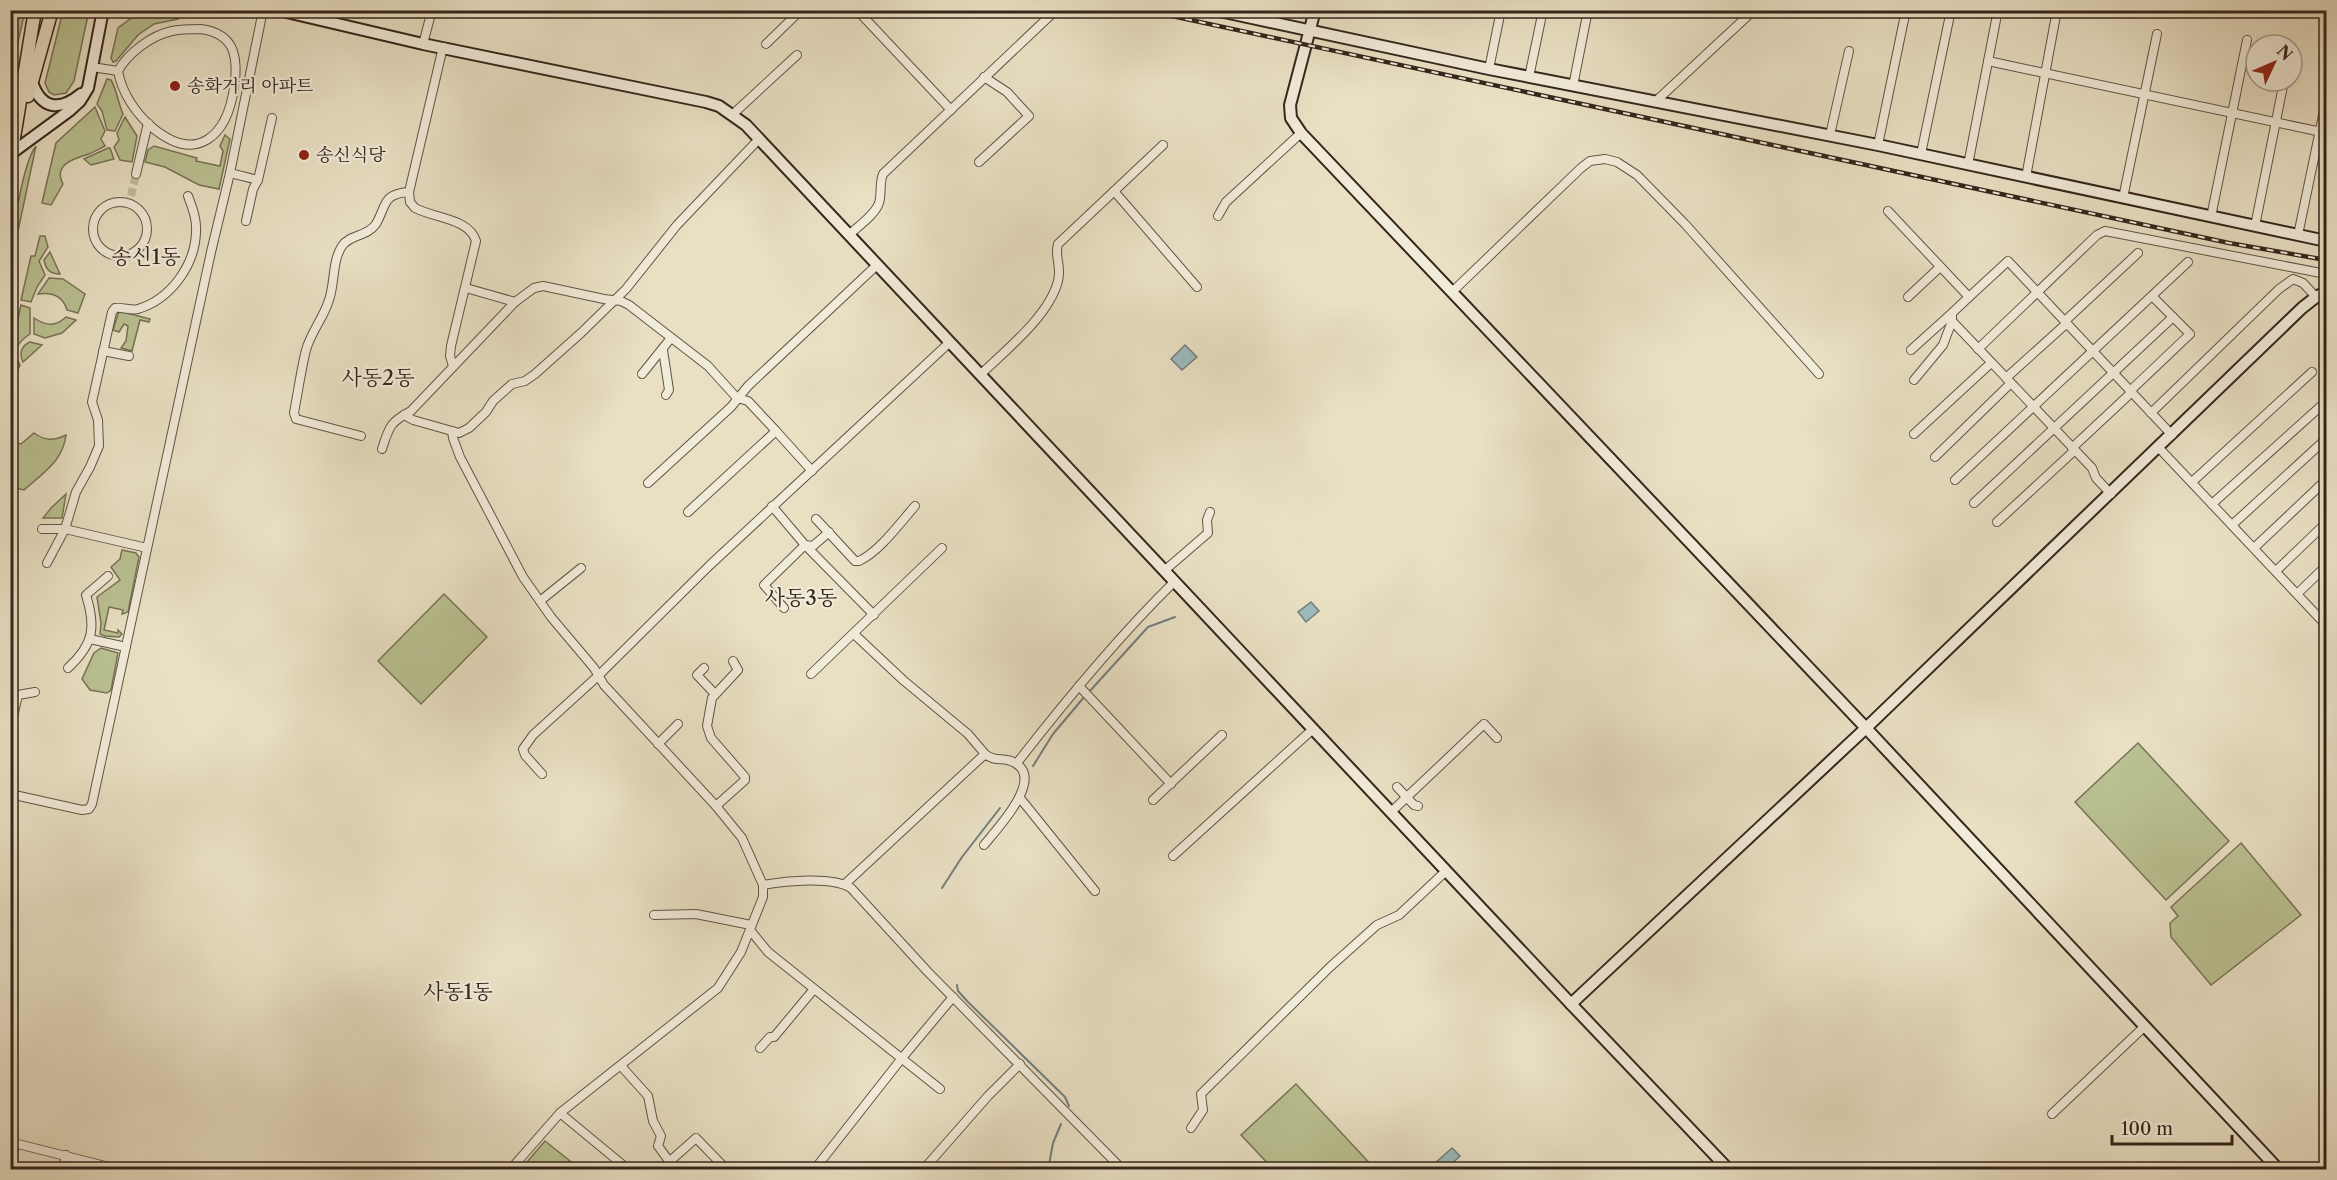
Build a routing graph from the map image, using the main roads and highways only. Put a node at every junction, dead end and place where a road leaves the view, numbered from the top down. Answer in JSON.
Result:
{"nodes":[{"id":1,"x":34,"y":10,"type":"edge"},
{"id":2,"x":52,"y":11,"type":"edge"},
{"id":3,"x":28,"y":82,"type":"junction"},
{"id":4,"x":11,"y":154,"type":"edge"}],
"edges":[{"from":1,"to":3,"type":"main road"},
{"from":2,"to":3,"type":"main road"},
{"from":3,"to":4,"type":"main road"}]}
